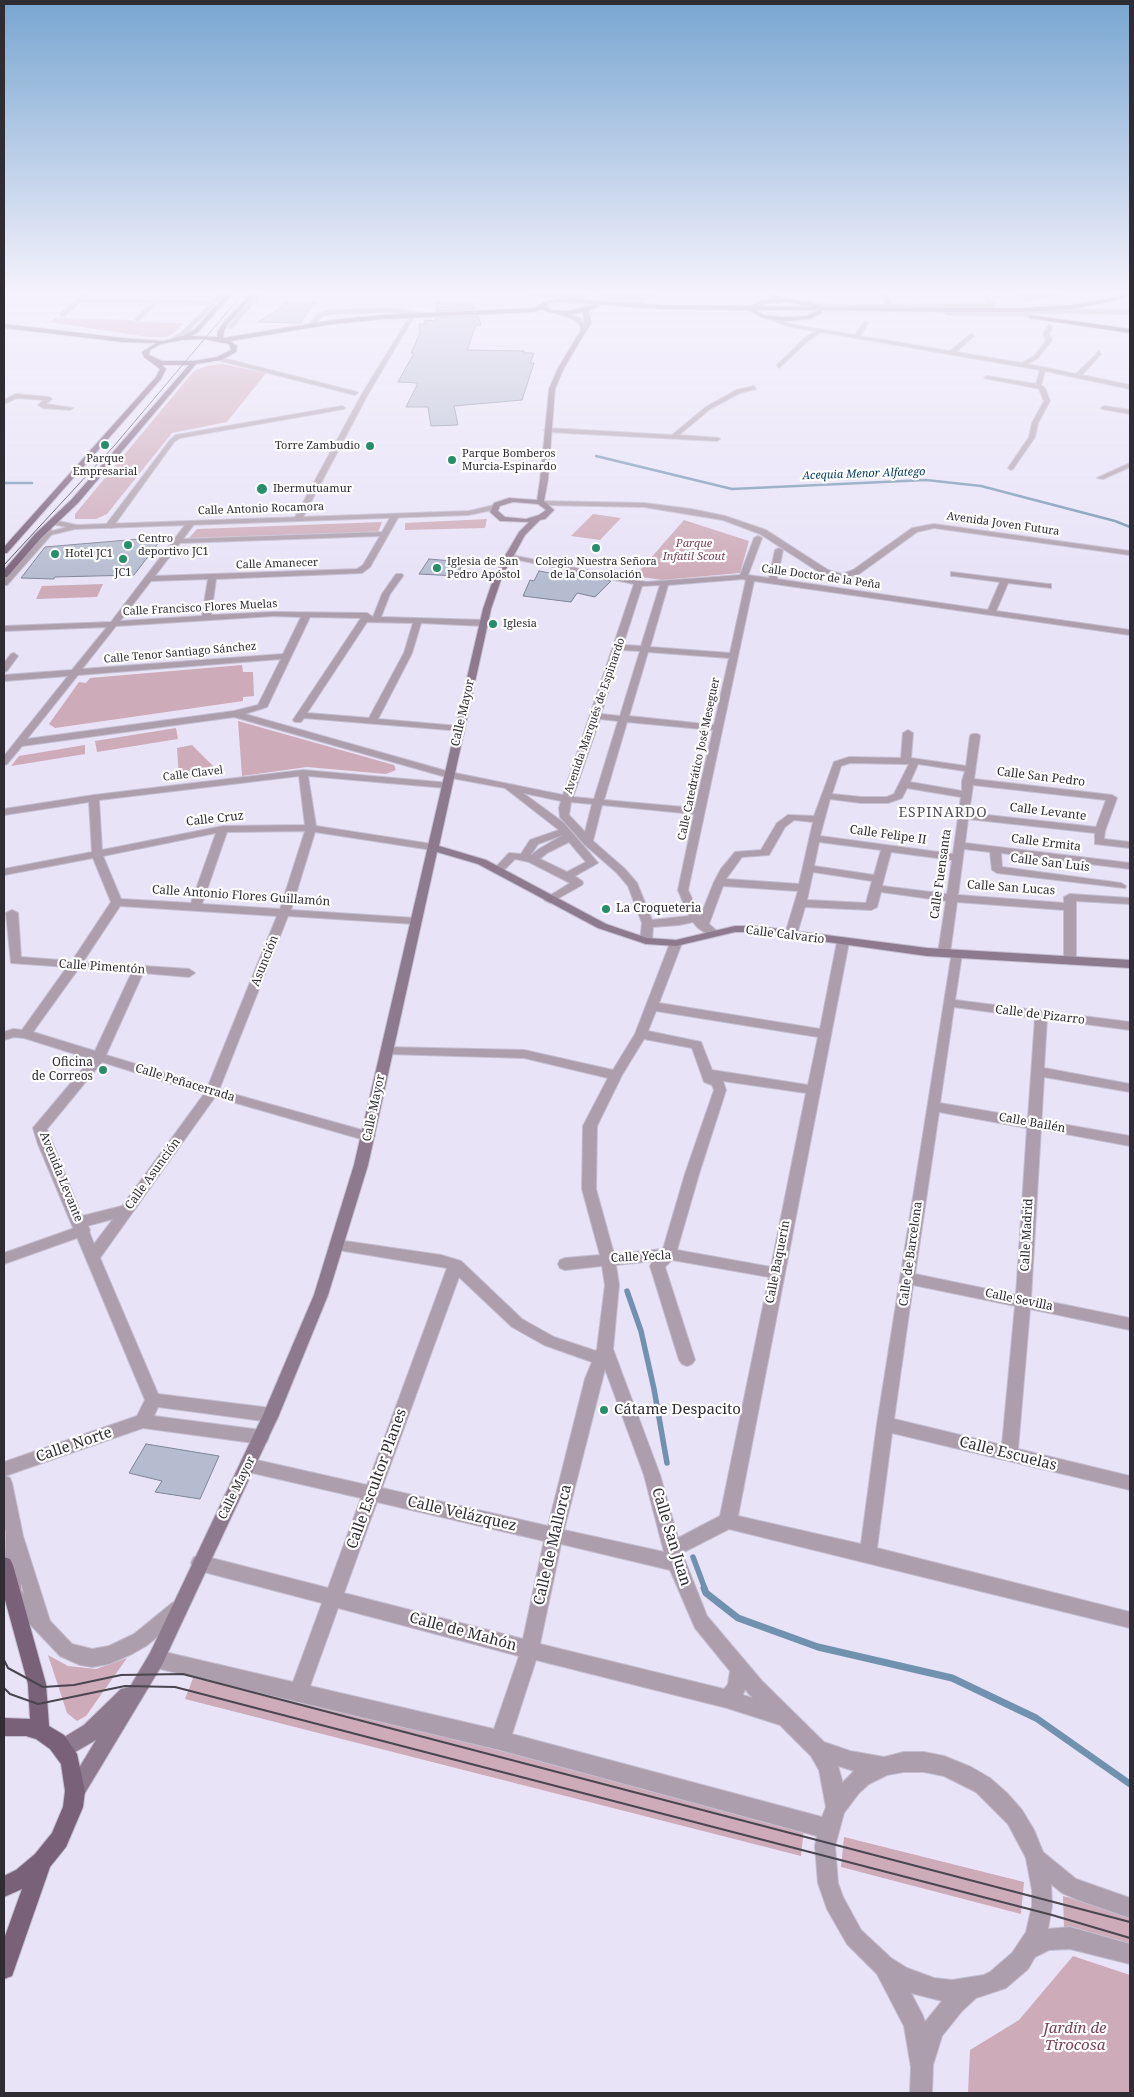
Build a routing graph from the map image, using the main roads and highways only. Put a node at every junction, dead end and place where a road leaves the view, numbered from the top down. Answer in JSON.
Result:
{"nodes":[{"id":1,"x":149,"y":389,"type":"edge"},
{"id":2,"x":172,"y":389,"type":"edge"},
{"id":3,"x":552,"y":389,"type":"edge"},
{"id":4,"x":542,"y":491,"type":"junction"},
{"id":5,"x":525,"y":499,"type":"junction"},
{"id":6,"x":541,"y":502,"type":"junction"},
{"id":7,"x":537,"y":519,"type":"junction"},
{"id":8,"x":514,"y":521,"type":"junction"},
{"id":9,"x":50,"y":527,"type":"road end"},
{"id":10,"x":522,"y":534,"type":"junction"},
{"id":11,"x":38,"y":536,"type":"road end"},
{"id":12,"x":4,"y":551,"type":"edge"},
{"id":13,"x":4,"y":575,"type":"edge"},
{"id":14,"x":432,"y":847,"type":"junction"},
{"id":15,"x":1130,"y":964,"type":"edge"},
{"id":16,"x":4,"y":1566,"type":"edge"},
{"id":17,"x":156,"y":1659,"type":"junction"},
{"id":18,"x":4,"y":1727,"type":"edge"},
{"id":19,"x":40,"y":1731,"type":"junction"},
{"id":20,"x":63,"y":1749,"type":"junction"},
{"id":21,"x":75,"y":1791,"type":"junction"},
{"id":22,"x":42,"y":1861,"type":"junction"},
{"id":23,"x":4,"y":1887,"type":"edge"},
{"id":24,"x":4,"y":1968,"type":"edge"}],
"edges":[{"from":1,"to":12,"type":"main road"},
{"from":2,"to":9,"type":"main road"},
{"from":3,"to":4,"type":"main road"},
{"from":4,"to":5,"type":"main road"},
{"from":4,"to":6,"type":"main road"},
{"from":5,"to":6,"type":"main road"},
{"from":5,"to":8,"type":"main road"},
{"from":6,"to":7,"type":"main road"},
{"from":7,"to":8,"type":"main road"},
{"from":7,"to":10,"type":"main road","name":"Calle Mayor"},
{"from":8,"to":10,"type":"main road"},
{"from":10,"to":14,"type":"main road","name":"Calle Mayor"},
{"from":11,"to":13,"type":"main road"},
{"from":14,"to":15,"type":"main road","name":"Calle Calvario"},
{"from":14,"to":17,"type":"main road","name":"Calle Mayor"},
{"from":16,"to":19,"type":"main road"},
{"from":17,"to":20,"type":"main road"},
{"from":17,"to":21,"type":"main road"},
{"from":18,"to":19,"type":"main road"},
{"from":19,"to":20,"type":"main road"},
{"from":20,"to":21,"type":"main road"},
{"from":21,"to":22,"type":"main road"},
{"from":22,"to":23,"type":"main road"},
{"from":22,"to":24,"type":"main road"}]}
